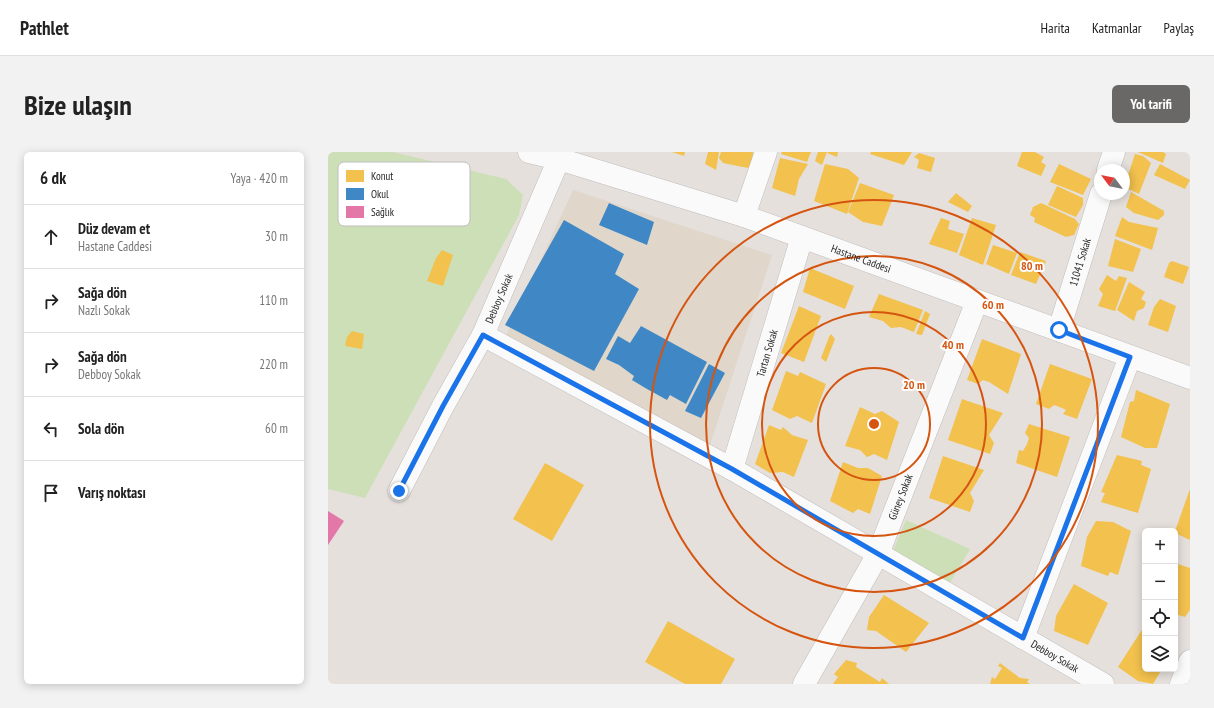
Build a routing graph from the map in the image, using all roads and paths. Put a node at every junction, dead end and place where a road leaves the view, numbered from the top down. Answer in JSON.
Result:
{"nodes":[{"id":1,"x":531,"y":152,"type":"edge"},
{"id":2,"x":766,"y":152,"type":"edge"},
{"id":3,"x":1114,"y":152,"type":"edge"},
{"id":4,"x":559,"y":159,"type":"junction"},
{"id":5,"x":1110,"y":164,"type":"edge"},
{"id":6,"x":1099,"y":200,"type":"edge"},
{"id":7,"x":744,"y":216,"type":"junction"},
{"id":8,"x":802,"y":237,"type":"junction"},
{"id":9,"x":977,"y":301,"type":"junction"},
{"id":10,"x":1059,"y":330,"type":"junction"},
{"id":11,"x":483,"y":335,"type":"junction"},
{"id":12,"x":1130,"y":357,"type":"junction"},
{"id":13,"x":1190,"y":378,"type":"edge"},
{"id":14,"x":732,"y":469,"type":"junction"},
{"id":15,"x":399,"y":491,"type":"dead end"},
{"id":16,"x":878,"y":554,"type":"junction"},
{"id":17,"x":1023,"y":638,"type":"junction"},
{"id":18,"x":1190,"y":661,"type":"edge"},
{"id":19,"x":804,"y":684,"type":"edge"},
{"id":20,"x":1103,"y":684,"type":"edge"},
{"id":21,"x":1181,"y":684,"type":"edge"}],
"edges":[{"from":1,"to":4,"type":"street","name":"Hastane Caddesi"},
{"from":2,"to":7,"type":"street"},
{"from":3,"to":5,"type":"street"},
{"from":4,"to":7,"type":"street","name":"Hastane Caddesi"},
{"from":4,"to":11,"type":"street","name":"Debboy Sokak"},
{"from":6,"to":10,"type":"street","name":"11041 Sokak"},
{"from":7,"to":8,"type":"street","name":"Hastane Caddesi"},
{"from":8,"to":9,"type":"street","name":"Hastane Caddesi"},
{"from":8,"to":14,"type":"street","name":"Tartan Sokak"},
{"from":9,"to":10,"type":"street","name":"Hastane Caddesi"},
{"from":9,"to":16,"type":"street","name":"Güney Sokak"},
{"from":10,"to":12,"type":"street","name":"Hastane Caddesi"},
{"from":11,"to":14,"type":"street","name":"Debboy Sokak"},
{"from":11,"to":15,"type":"street"},
{"from":12,"to":13,"type":"street","name":"Hastane Caddesi"},
{"from":12,"to":17,"type":"street"},
{"from":14,"to":16,"type":"street","name":"Debboy Sokak"},
{"from":16,"to":17,"type":"street","name":"Debboy Sokak"},
{"from":16,"to":19,"type":"street","name":"Güney Sokak"},
{"from":17,"to":20,"type":"street","name":"Debboy Sokak"},
{"from":18,"to":21,"type":"street"}]}
